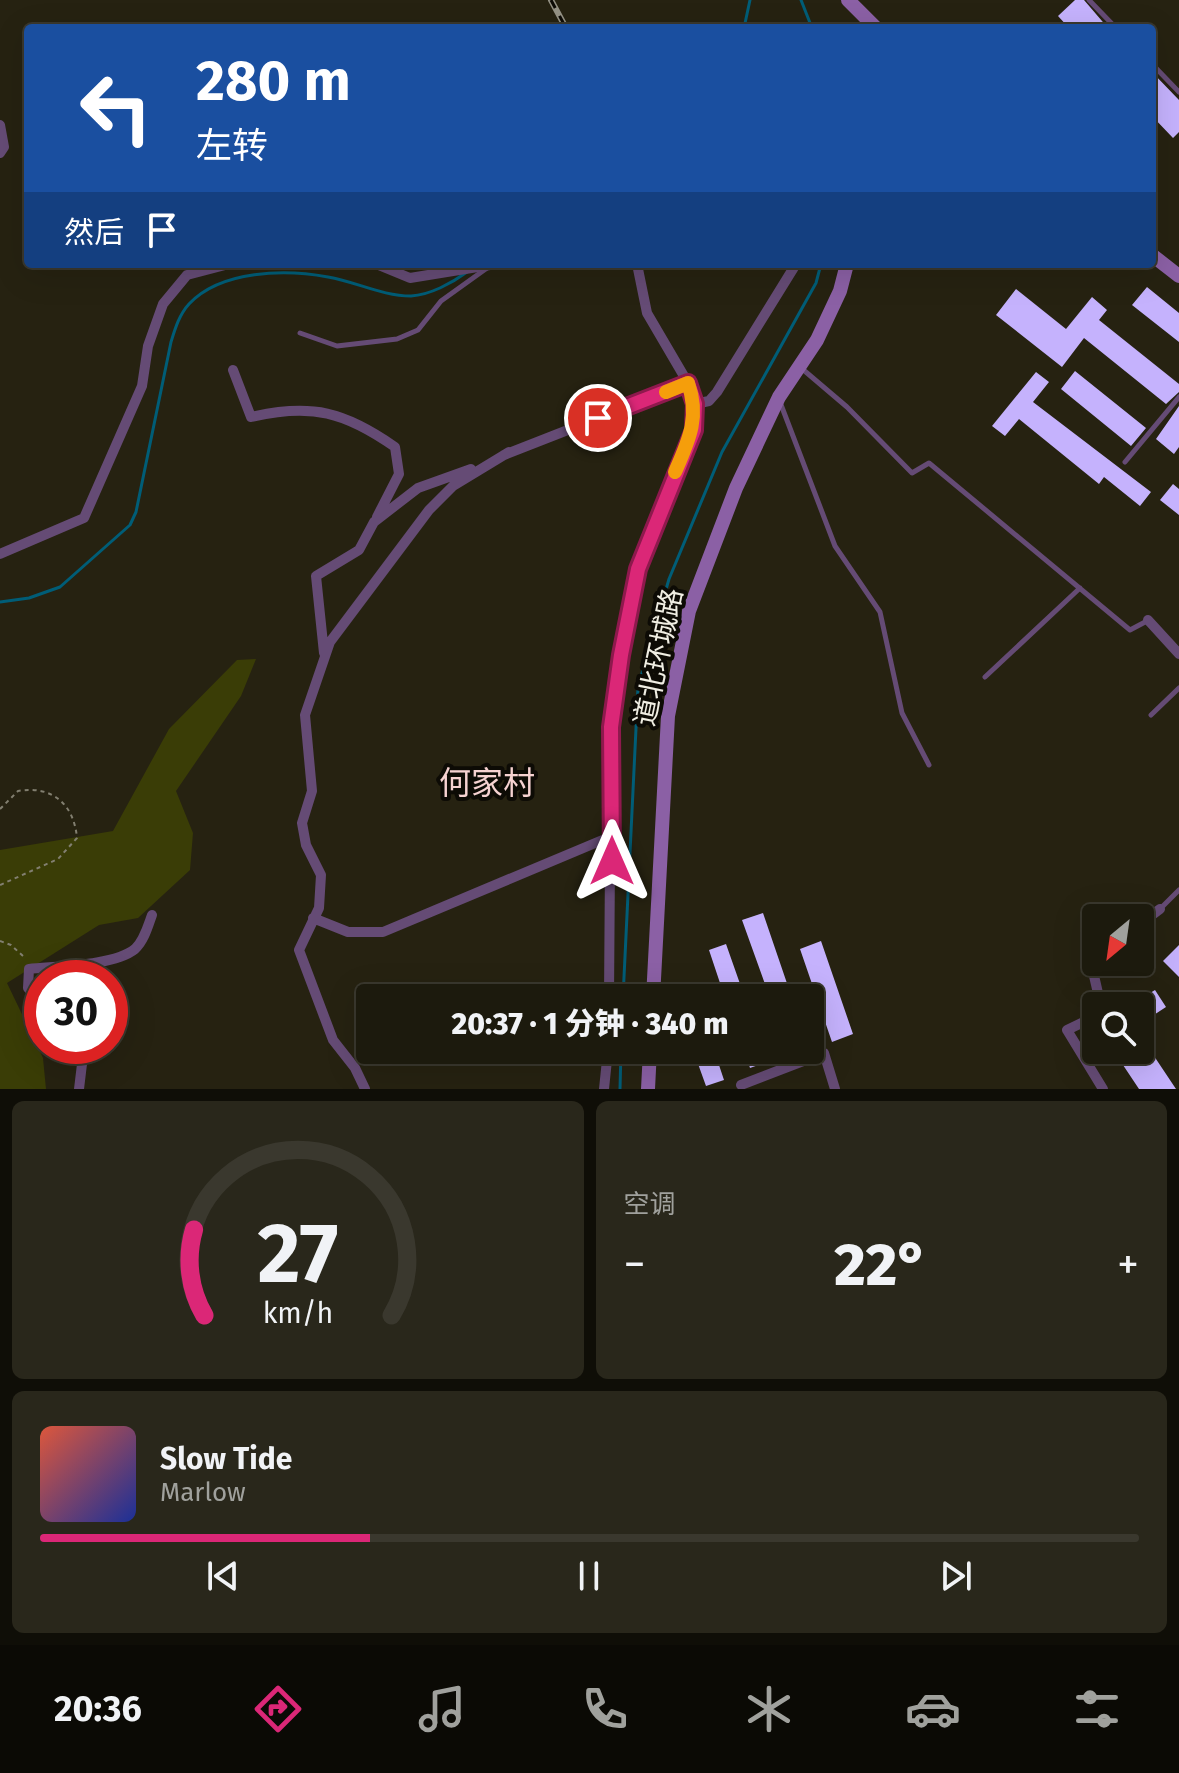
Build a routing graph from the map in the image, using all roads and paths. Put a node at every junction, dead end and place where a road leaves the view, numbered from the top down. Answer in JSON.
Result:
{"nodes":[{"id":1,"x":848,"y":0,"type":"edge"},
{"id":2,"x":1089,"y":0,"type":"edge"},
{"id":3,"x":872,"y":24,"type":"edge"},
{"id":4,"x":1112,"y":24,"type":"edge"},
{"id":5,"x":1156,"y":68,"type":"edge"},
{"id":6,"x":1179,"y":92,"type":"edge"},
{"id":7,"x":0,"y":125,"type":"edge"},
{"id":8,"x":0,"y":153,"type":"edge"},
{"id":9,"x":1156,"y":258,"type":"edge"},
{"id":10,"x":214,"y":268,"type":"edge"},
{"id":11,"x":386,"y":268,"type":"edge"},
{"id":12,"x":461,"y":268,"type":"edge"},
{"id":13,"x":489,"y":268,"type":"edge"},
{"id":14,"x":638,"y":268,"type":"edge"},
{"id":15,"x":794,"y":268,"type":"edge"},
{"id":16,"x":846,"y":268,"type":"edge"},
{"id":17,"x":1179,"y":276,"type":"edge"},
{"id":18,"x":300,"y":333,"type":"dead end"},
{"id":19,"x":799,"y":366,"type":"junction"},
{"id":20,"x":233,"y":370,"type":"dead end"},
{"id":21,"x":688,"y":383,"type":"junction"},
{"id":22,"x":779,"y":397,"type":"junction"},
{"id":23,"x":1179,"y":397,"type":"edge"},
{"id":24,"x":695,"y":404,"type":"junction"},
{"id":25,"x":509,"y":452,"type":"junction"},
{"id":26,"x":1125,"y":462,"type":"dead end"},
{"id":27,"x":374,"y":522,"type":"junction"},
{"id":28,"x":0,"y":554,"type":"edge"},
{"id":29,"x":1080,"y":588,"type":"junction"},
{"id":30,"x":1148,"y":620,"type":"joint"},
{"id":31,"x":1179,"y":654,"type":"edge"},
{"id":32,"x":325,"y":655,"type":"junction"},
{"id":33,"x":985,"y":677,"type":"dead end"},
{"id":34,"x":1179,"y":688,"type":"edge"},
{"id":35,"x":1151,"y":715,"type":"dead end"},
{"id":36,"x":929,"y":765,"type":"dead end"},
{"id":37,"x":0,"y":809,"type":"edge"},
{"id":38,"x":612,"y":836,"type":"junction"},
{"id":39,"x":0,"y":885,"type":"edge"},
{"id":40,"x":1179,"y":890,"type":"edge"},
{"id":41,"x":1160,"y":909,"type":"joint"},
{"id":42,"x":1154,"y":914,"type":"edge"},
{"id":43,"x":152,"y":915,"type":"dead end"},
{"id":44,"x":313,"y":918,"type":"junction"},
{"id":45,"x":0,"y":941,"type":"edge"},
{"id":46,"x":26,"y":960,"type":"edge"},
{"id":47,"x":98,"y":960,"type":"edge"},
{"id":48,"x":609,"y":984,"type":"edge"},
{"id":49,"x":654,"y":984,"type":"edge"},
{"id":50,"x":1082,"y":1023,"type":"edge"},
{"id":51,"x":1082,"y":1055,"type":"edge"},
{"id":52,"x":82,"y":1064,"type":"edge"},
{"id":53,"x":607,"y":1064,"type":"edge"},
{"id":54,"x":649,"y":1064,"type":"edge"},
{"id":55,"x":1088,"y":1064,"type":"edge"},
{"id":56,"x":741,"y":1085,"type":"dead end"},
{"id":57,"x":79,"y":1089,"type":"edge"},
{"id":58,"x":365,"y":1089,"type":"edge"},
{"id":59,"x":604,"y":1089,"type":"edge"},
{"id":60,"x":648,"y":1089,"type":"edge"},
{"id":61,"x":835,"y":1089,"type":"edge"},
{"id":62,"x":1103,"y":1089,"type":"edge"}],
"edges":[{"from":1,"to":3,"type":"street"},
{"from":2,"to":4,"type":"lane"},
{"from":5,"to":6,"type":"lane"},
{"from":7,"to":8,"type":"street"},
{"from":9,"to":17,"type":"street"},
{"from":10,"to":28,"type":"street"},
{"from":11,"to":12,"type":"street"},
{"from":13,"to":18,"type":"lane"},
{"from":14,"to":21,"type":"street"},
{"from":15,"to":24,"type":"street"},
{"from":16,"to":19,"type":"street","name":"道北环城路"},
{"from":19,"to":22,"type":"street","name":"道北环城路"},
{"from":19,"to":29,"type":"lane"},
{"from":20,"to":27,"type":"street"},
{"from":21,"to":24,"type":"street"},
{"from":21,"to":25,"type":"street"},
{"from":22,"to":36,"type":"lane"},
{"from":22,"to":49,"type":"street","name":"道北环城路"},
{"from":23,"to":26,"type":"lane"},
{"from":24,"to":38,"type":"street"},
{"from":25,"to":27,"type":"street"},
{"from":25,"to":32,"type":"street"},
{"from":27,"to":32,"type":"street"},
{"from":29,"to":30,"type":"lane"},
{"from":29,"to":33,"type":"lane"},
{"from":30,"to":31,"type":"street"},
{"from":32,"to":44,"type":"street"},
{"from":34,"to":35,"type":"lane"},
{"from":37,"to":39,"type":"path"},
{"from":38,"to":44,"type":"street"},
{"from":38,"to":48,"type":"street"},
{"from":40,"to":41,"type":"lane"},
{"from":41,"to":42,"type":"street"},
{"from":43,"to":47,"type":"street"},
{"from":44,"to":58,"type":"street"},
{"from":45,"to":46,"type":"path"},
{"from":50,"to":51,"type":"street"},
{"from":52,"to":57,"type":"street"},
{"from":53,"to":59,"type":"street"},
{"from":54,"to":60,"type":"street"},
{"from":55,"to":62,"type":"street"},
{"from":56,"to":61,"type":"street"}]}
